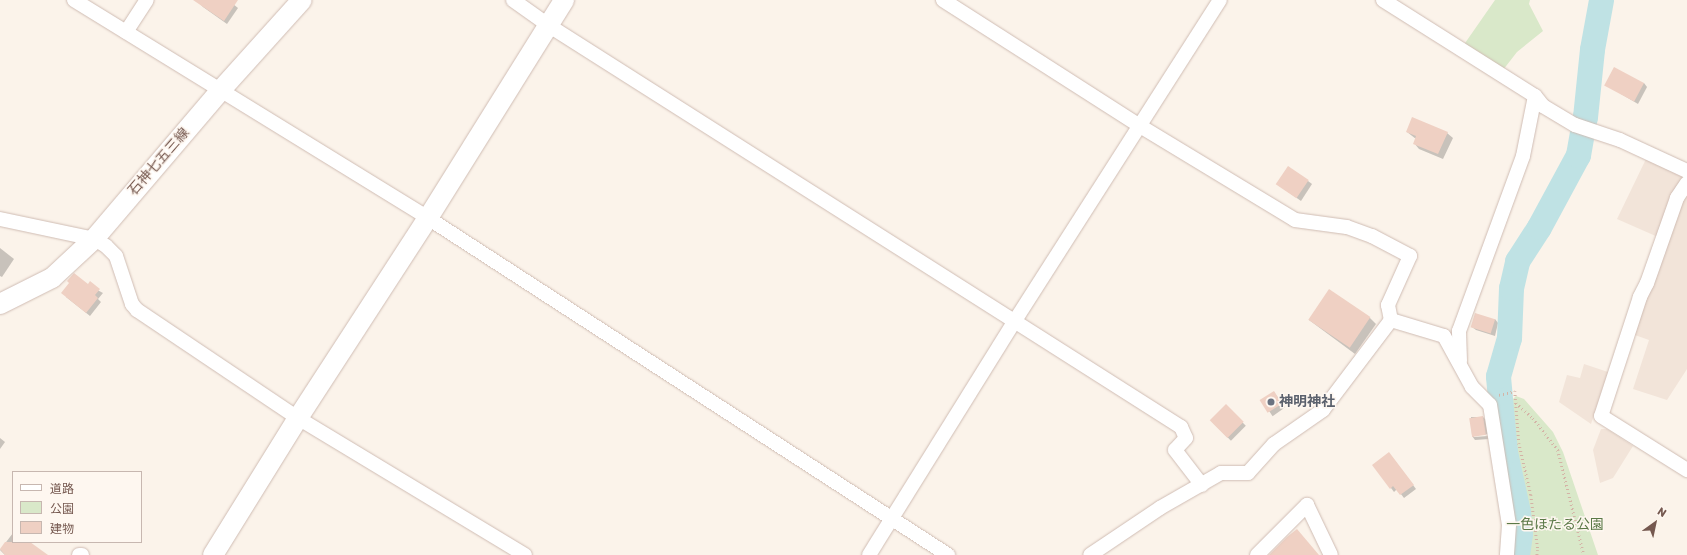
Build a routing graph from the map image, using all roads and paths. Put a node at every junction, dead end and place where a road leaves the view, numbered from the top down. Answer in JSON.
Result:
{"nodes":[{"id":1,"x":74,"y":0,"type":"edge"},
{"id":2,"x":147,"y":0,"type":"edge"},
{"id":3,"x":302,"y":0,"type":"edge"},
{"id":4,"x":513,"y":0,"type":"edge"},
{"id":5,"x":564,"y":0,"type":"edge"},
{"id":6,"x":943,"y":0,"type":"edge"},
{"id":7,"x":1220,"y":0,"type":"edge"},
{"id":8,"x":1383,"y":0,"type":"edge"},
{"id":9,"x":548,"y":25,"type":"junction"},
{"id":10,"x":126,"y":32,"type":"junction"},
{"id":11,"x":220,"y":91,"type":"junction"},
{"id":12,"x":1535,"y":96,"type":"junction"},
{"id":13,"x":1140,"y":126,"type":"junction"},
{"id":14,"x":1687,"y":171,"type":"edge"},
{"id":15,"x":1687,"y":183,"type":"edge"},
{"id":16,"x":428,"y":218,"type":"junction"},
{"id":17,"x":0,"y":219,"type":"edge"},
{"id":18,"x":94,"y":239,"type":"junction"},
{"id":19,"x":0,"y":304,"type":"edge"},
{"id":20,"x":1391,"y":320,"type":"junction"},
{"id":21,"x":1014,"y":322,"type":"junction"},
{"id":22,"x":1460,"y":362,"type":"junction"},
{"id":23,"x":298,"y":418,"type":"junction"},
{"id":24,"x":1687,"y":470,"type":"edge"},
{"id":25,"x":1202,"y":485,"type":"junction"},
{"id":26,"x":892,"y":518,"type":"junction"},
{"id":27,"x":79,"y":555,"type":"edge"},
{"id":28,"x":82,"y":555,"type":"edge"},
{"id":29,"x":214,"y":555,"type":"edge"},
{"id":30,"x":525,"y":555,"type":"edge"},
{"id":31,"x":868,"y":555,"type":"edge"},
{"id":32,"x":948,"y":555,"type":"edge"},
{"id":33,"x":1090,"y":555,"type":"edge"},
{"id":34,"x":1257,"y":555,"type":"edge"},
{"id":35,"x":1331,"y":555,"type":"edge"},
{"id":36,"x":1507,"y":555,"type":"edge"},
{"id":37,"x":1537,"y":555,"type":"edge"},
{"id":38,"x":1584,"y":555,"type":"edge"}],
"edges":[{"from":1,"to":10,"type":"street"},
{"from":2,"to":10,"type":"street"},
{"from":3,"to":11,"type":"street","name":"石神七五三線"},
{"from":4,"to":9,"type":"street"},
{"from":5,"to":9,"type":"street"},
{"from":6,"to":13,"type":"street"},
{"from":7,"to":13,"type":"street"},
{"from":8,"to":12,"type":"street"},
{"from":9,"to":16,"type":"street"},
{"from":9,"to":21,"type":"street"},
{"from":10,"to":11,"type":"street"},
{"from":11,"to":16,"type":"street"},
{"from":11,"to":18,"type":"street","name":"石神七五三線"},
{"from":12,"to":14,"type":"street"},
{"from":12,"to":22,"type":"street"},
{"from":13,"to":20,"type":"street"},
{"from":13,"to":21,"type":"street"},
{"from":15,"to":24,"type":"street"},
{"from":16,"to":23,"type":"street"},
{"from":16,"to":26,"type":"street"},
{"from":17,"to":18,"type":"street"},
{"from":18,"to":19,"type":"street","name":"石神七五三線"},
{"from":18,"to":23,"type":"street"},
{"from":20,"to":22,"type":"street"},
{"from":20,"to":25,"type":"street"},
{"from":21,"to":25,"type":"street"},
{"from":21,"to":26,"type":"street"},
{"from":22,"to":36,"type":"street"},
{"from":23,"to":29,"type":"street"},
{"from":23,"to":30,"type":"street"},
{"from":25,"to":33,"type":"street"},
{"from":26,"to":31,"type":"street"},
{"from":26,"to":32,"type":"street"},
{"from":27,"to":28,"type":"street"},
{"from":34,"to":35,"type":"street"},
{"from":37,"to":38,"type":"path"}]}
